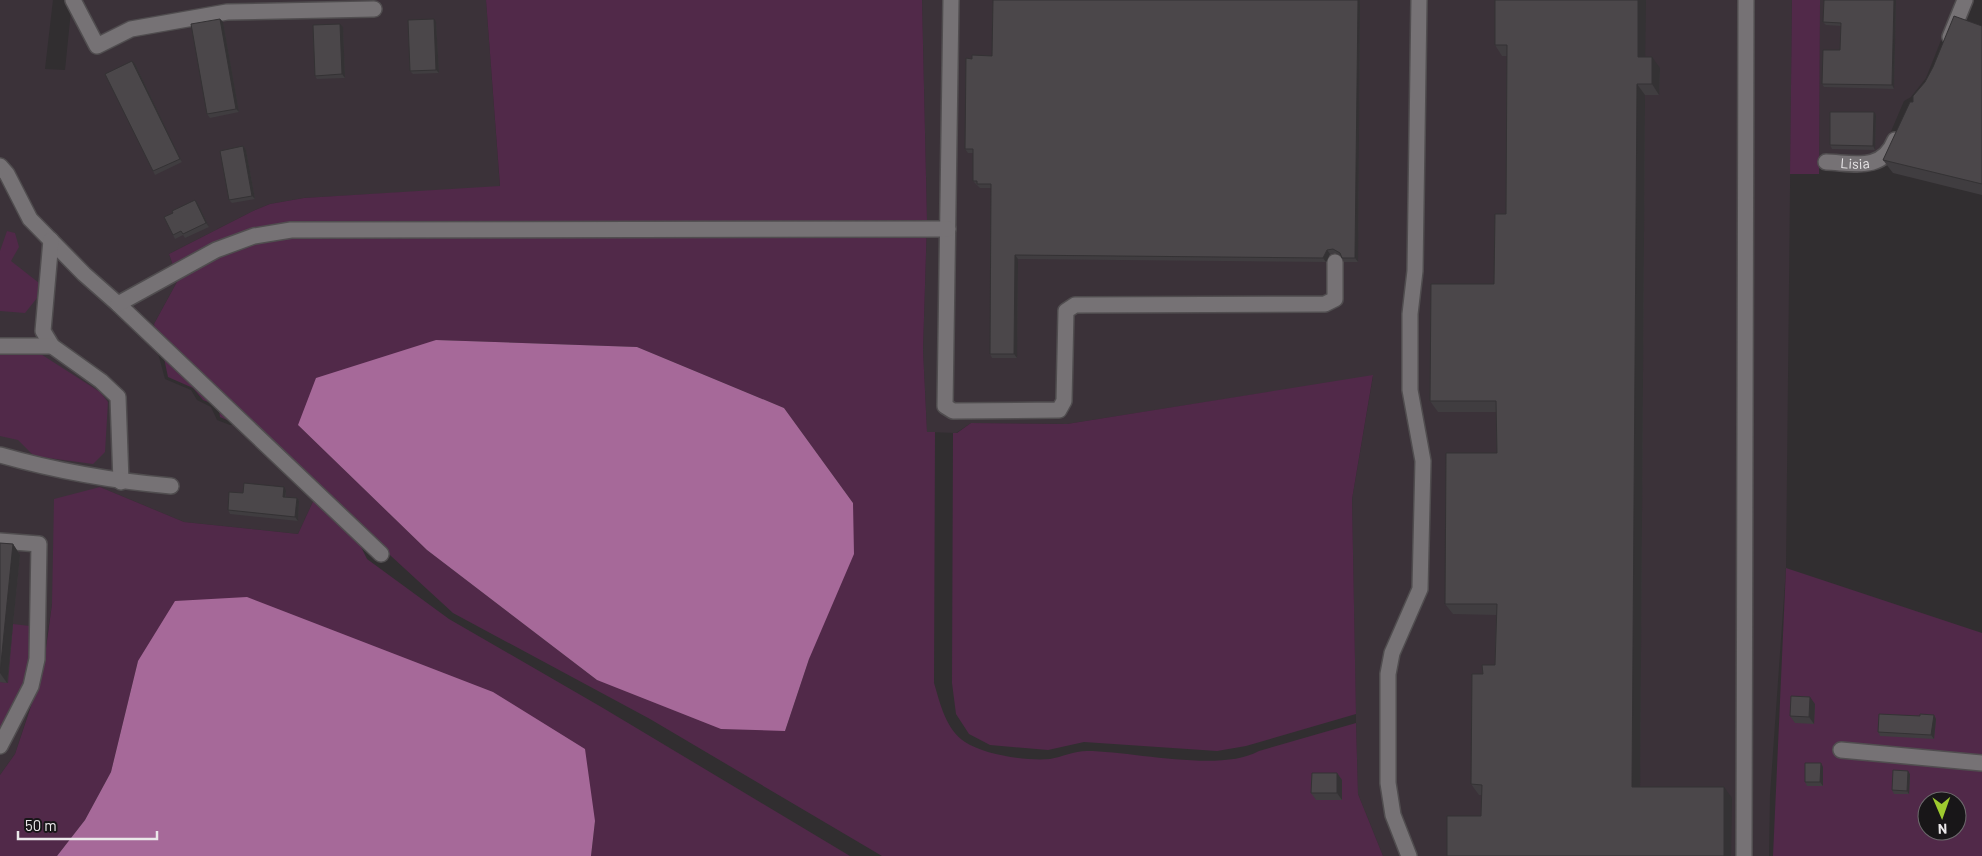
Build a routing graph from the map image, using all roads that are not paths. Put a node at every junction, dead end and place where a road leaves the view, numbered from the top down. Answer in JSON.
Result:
{"nodes":[{"id":1,"x":74,"y":0,"type":"edge"},
{"id":2,"x":951,"y":0,"type":"edge"},
{"id":3,"x":1419,"y":0,"type":"edge"},
{"id":4,"x":1746,"y":0,"type":"edge"},
{"id":5,"x":1965,"y":0,"type":"edge"},
{"id":6,"x":374,"y":9,"type":"dead end"},
{"id":7,"x":1944,"y":51,"type":"edge"},
{"id":8,"x":1900,"y":126,"type":"edge"},
{"id":9,"x":1826,"y":162,"type":"dead end"},
{"id":10,"x":0,"y":166,"type":"edge"},
{"id":11,"x":948,"y":229,"type":"junction"},
{"id":12,"x":51,"y":240,"type":"junction"},
{"id":13,"x":1335,"y":262,"type":"dead end"},
{"id":14,"x":118,"y":304,"type":"junction"},
{"id":15,"x":0,"y":346,"type":"edge"},
{"id":16,"x":52,"y":346,"type":"junction"},
{"id":17,"x":0,"y":455,"type":"edge"},
{"id":18,"x":120,"y":482,"type":"junction"},
{"id":19,"x":171,"y":486,"type":"dead end"},
{"id":20,"x":0,"y":541,"type":"edge"},
{"id":21,"x":381,"y":554,"type":"dead end"},
{"id":22,"x":0,"y":746,"type":"edge"},
{"id":23,"x":1841,"y":750,"type":"dead end"},
{"id":24,"x":1982,"y":763,"type":"edge"},
{"id":25,"x":1410,"y":856,"type":"edge"},
{"id":26,"x":1744,"y":856,"type":"edge"}],
"edges":[{"from":1,"to":6,"type":"street"},
{"from":2,"to":11,"type":"street"},
{"from":3,"to":25,"type":"street"},
{"from":4,"to":26,"type":"street"},
{"from":5,"to":7,"type":"street"},
{"from":8,"to":9,"type":"street","name":"Lisia"},
{"from":10,"to":12,"type":"street"},
{"from":11,"to":13,"type":"street"},
{"from":11,"to":14,"type":"street"},
{"from":12,"to":14,"type":"street"},
{"from":12,"to":16,"type":"street"},
{"from":14,"to":21,"type":"street"},
{"from":15,"to":16,"type":"street"},
{"from":16,"to":18,"type":"street"},
{"from":17,"to":18,"type":"street"},
{"from":18,"to":19,"type":"street"},
{"from":20,"to":22,"type":"street"},
{"from":23,"to":24,"type":"street"}]}
